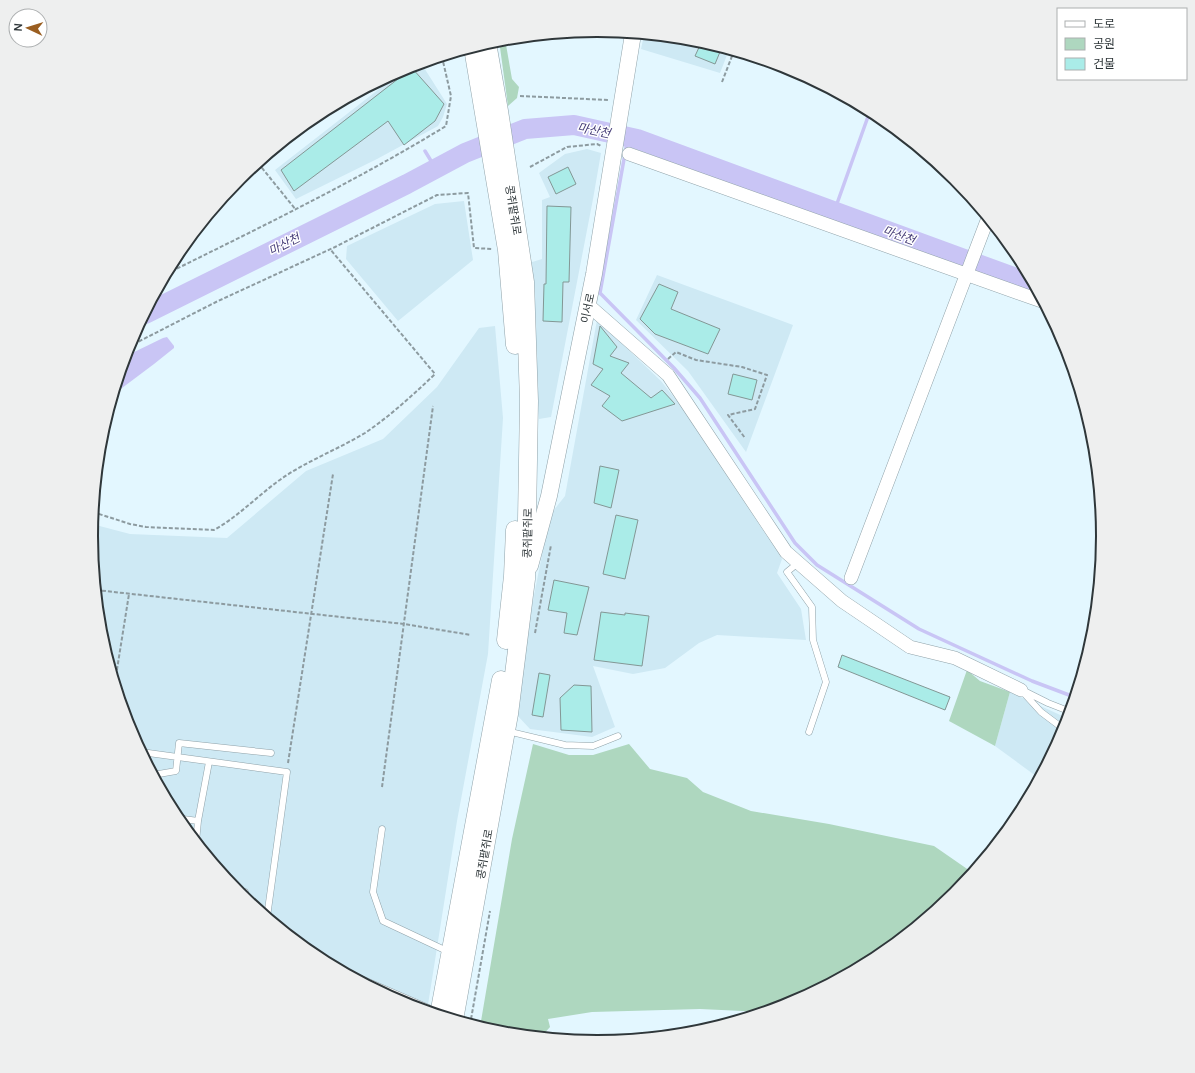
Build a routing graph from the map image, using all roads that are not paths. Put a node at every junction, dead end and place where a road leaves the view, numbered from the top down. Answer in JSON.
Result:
{"nodes":[{"id":1,"x":632,"y":38,"type":"edge"},
{"id":2,"x":487,"y":50,"type":"edge"},
{"id":3,"x":474,"y":53,"type":"edge"},
{"id":4,"x":492,"y":113,"type":"junction"},
{"id":5,"x":630,"y":154,"type":"dead end"},
{"id":6,"x":500,"y":167,"type":"junction"},
{"id":7,"x":986,"y":223,"type":"edge"},
{"id":8,"x":968,"y":270,"type":"junction"},
{"id":9,"x":1036,"y":299,"type":"edge"},
{"id":10,"x":587,"y":304,"type":"junction"},
{"id":11,"x":798,"y":563,"type":"junction"},
{"id":12,"x":851,"y":578,"type":"dead end"},
{"id":13,"x":526,"y":579,"type":"junction"},
{"id":14,"x":1021,"y":690,"type":"junction"},
{"id":15,"x":1065,"y":710,"type":"edge"},
{"id":16,"x":1060,"y":726,"type":"edge"},
{"id":17,"x":506,"y":731,"type":"junction"},
{"id":18,"x":808,"y":732,"type":"dead end"},
{"id":19,"x":618,"y":736,"type":"dead end"},
{"id":20,"x":148,"y":753,"type":"edge"},
{"id":21,"x":271,"y":753,"type":"dead end"},
{"id":22,"x":178,"y":758,"type":"junction"},
{"id":23,"x":209,"y":762,"type":"junction"},
{"id":24,"x":159,"y":774,"type":"edge"},
{"id":25,"x":186,"y":819,"type":"edge"},
{"id":26,"x":198,"y":821,"type":"junction"},
{"id":27,"x":382,"y":829,"type":"dead end"},
{"id":28,"x":197,"y":835,"type":"edge"},
{"id":29,"x":268,"y":912,"type":"edge"},
{"id":30,"x":450,"y":953,"type":"junction"},
{"id":31,"x":444,"y":1011,"type":"edge"},
{"id":32,"x":445,"y":1012,"type":"edge"}],
"edges":[{"from":1,"to":10,"type":"street","name":"이서로"},
{"from":2,"to":4,"type":"main road","name":"콩쥐팥쥐로"},
{"from":3,"to":4,"type":"main road","name":"콩쥐팥쥐로"},
{"from":4,"to":6,"type":"main road","name":"콩쥐팥쥐로"},
{"from":5,"to":8,"type":"street"},
{"from":6,"to":13,"type":"main road","name":"콩쥐팥쥐로"},
{"from":6,"to":30,"type":"main road","name":"콩쥐팥쥐로"},
{"from":7,"to":8,"type":"street"},
{"from":8,"to":9,"type":"street"},
{"from":8,"to":12,"type":"street"},
{"from":10,"to":11,"type":"street"},
{"from":10,"to":13,"type":"street","name":"이서로"},
{"from":11,"to":14,"type":"street"},
{"from":11,"to":18,"type":"lane"},
{"from":13,"to":17,"type":"main road","name":"콩쥐팥쥐로"},
{"from":14,"to":15,"type":"lane"},
{"from":14,"to":16,"type":"lane"},
{"from":17,"to":19,"type":"lane"},
{"from":17,"to":32,"type":"main road","name":"콩쥐팥쥐로"},
{"from":20,"to":22,"type":"lane"},
{"from":21,"to":22,"type":"lane"},
{"from":22,"to":23,"type":"lane"},
{"from":22,"to":24,"type":"lane"},
{"from":23,"to":26,"type":"lane"},
{"from":23,"to":29,"type":"lane"},
{"from":25,"to":26,"type":"lane"},
{"from":26,"to":28,"type":"lane"},
{"from":27,"to":30,"type":"lane"},
{"from":30,"to":31,"type":"main road","name":"콩쥐팥쥐로"}]}
